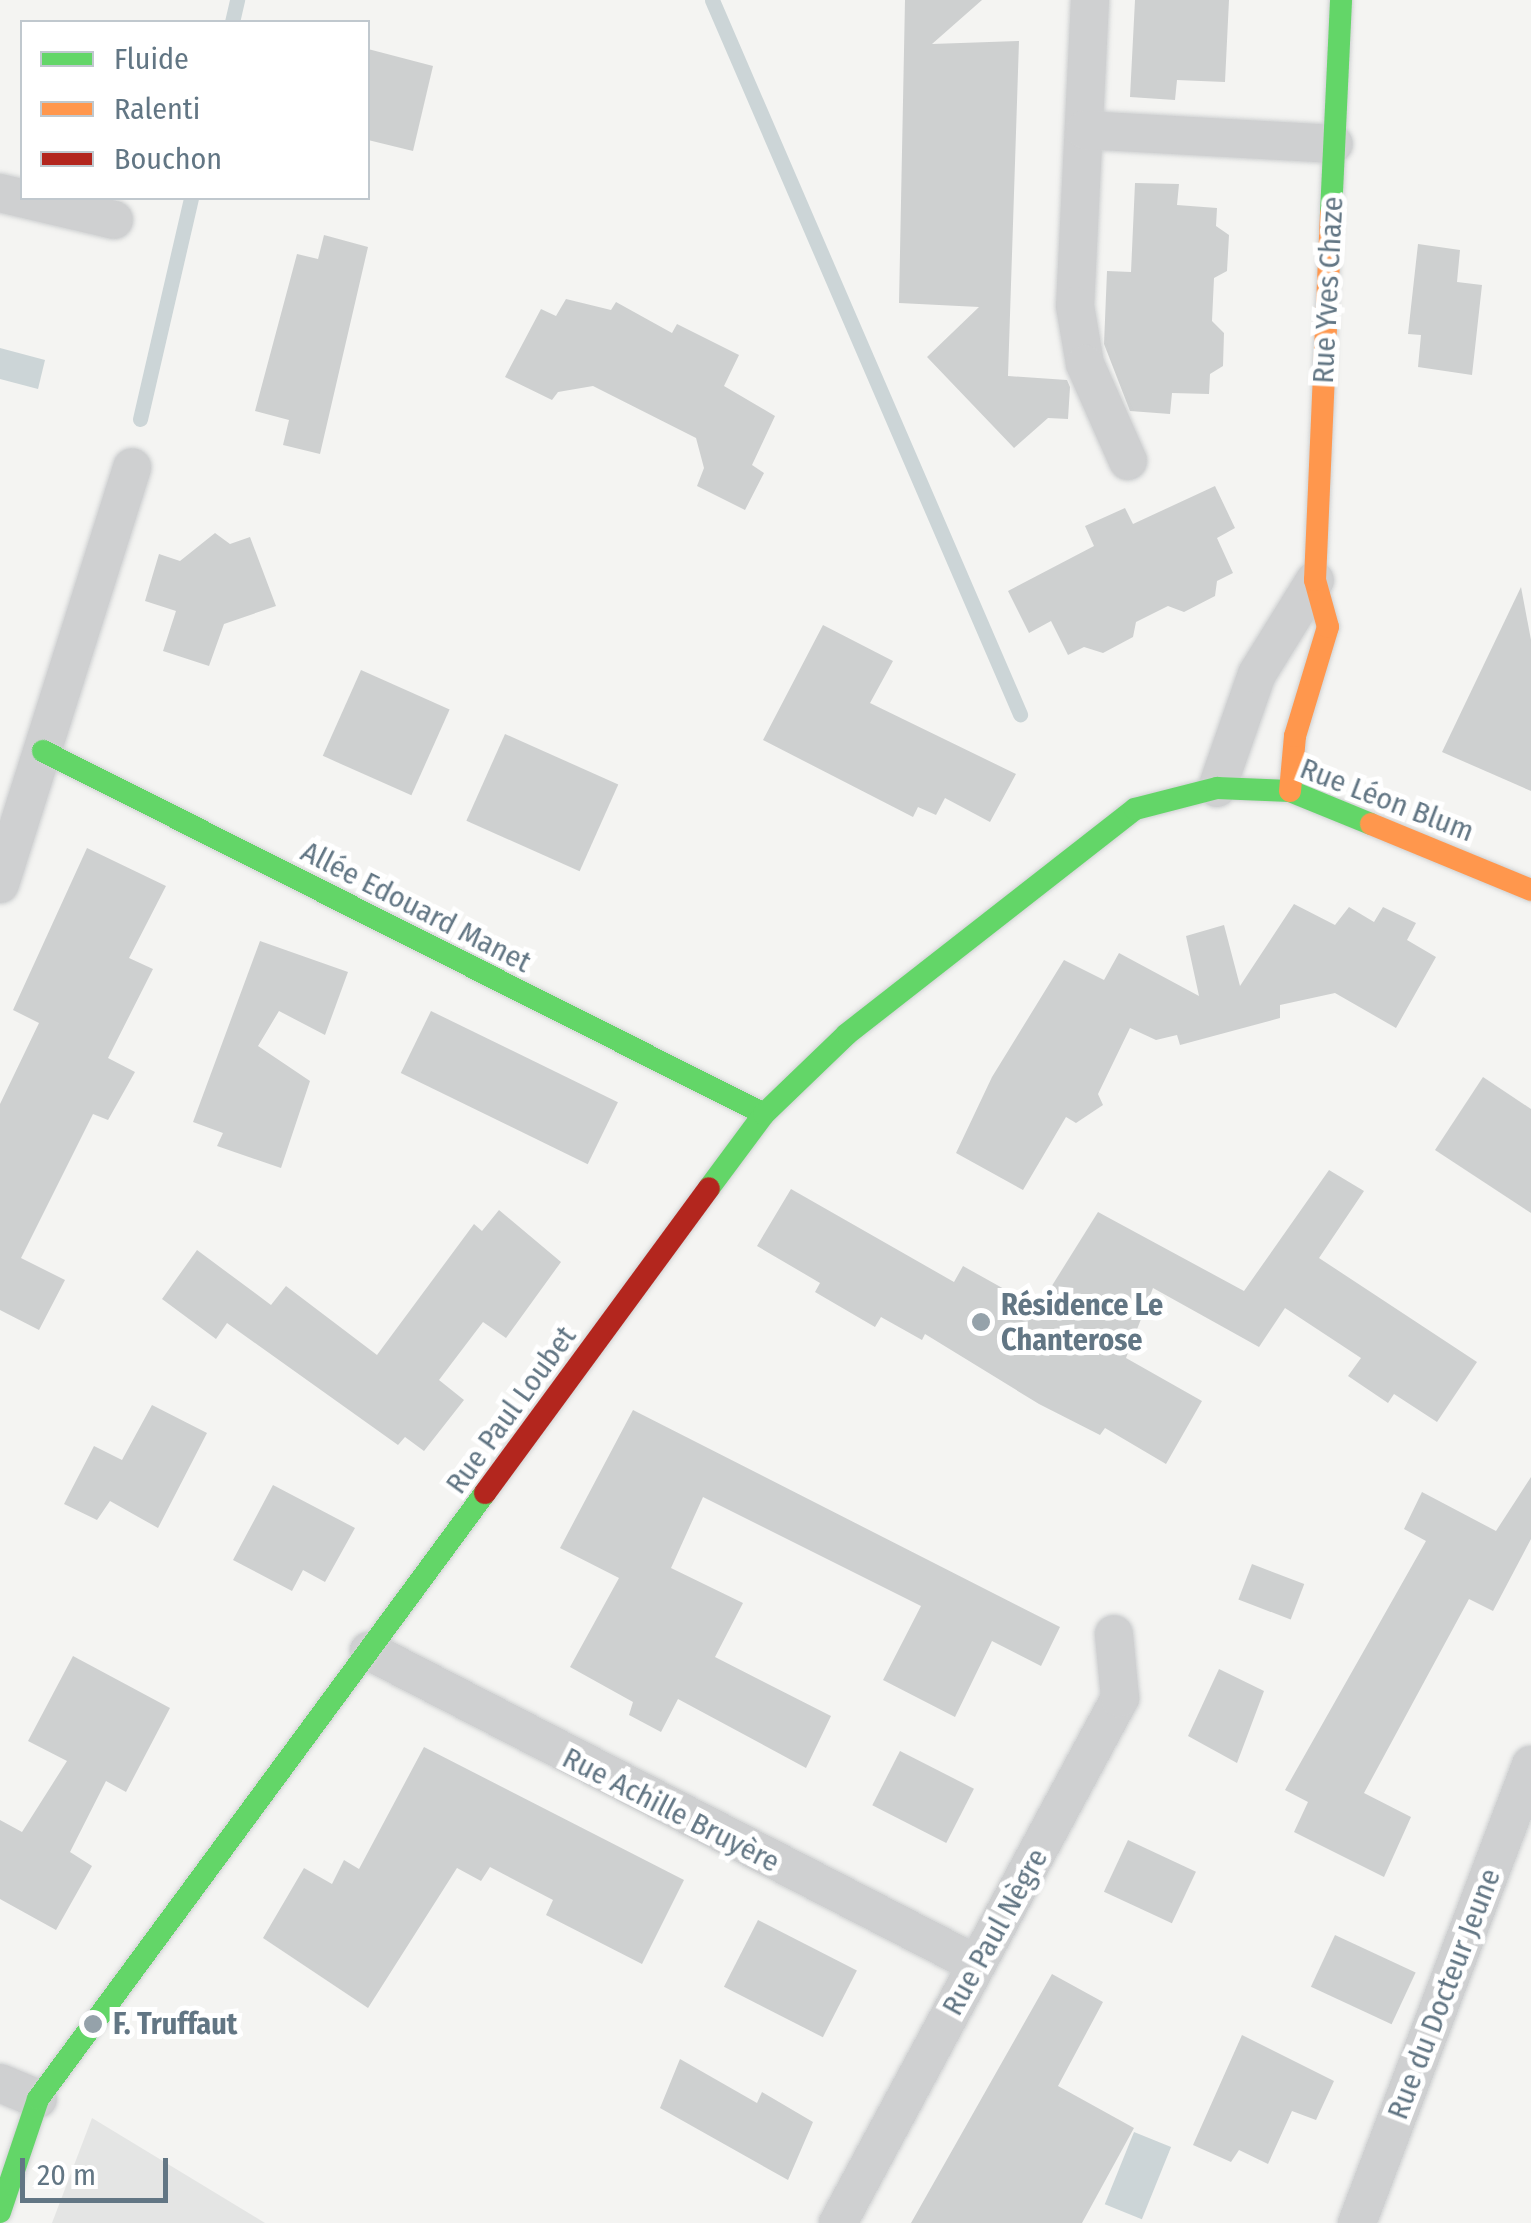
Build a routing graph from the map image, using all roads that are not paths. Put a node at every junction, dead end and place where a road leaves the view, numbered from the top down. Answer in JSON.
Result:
{"nodes":[{"id":1,"x":1090,"y":0,"type":"edge"},
{"id":2,"x":1341,"y":0,"type":"edge"},
{"id":3,"x":1085,"y":130,"type":"junction"},
{"id":4,"x":1334,"y":144,"type":"junction"},
{"id":5,"x":30,"y":200,"type":"edge"},
{"id":6,"x":114,"y":220,"type":"dead end"},
{"id":7,"x":1128,"y":462,"type":"dead end"},
{"id":8,"x":132,"y":467,"type":"dead end"},
{"id":9,"x":1316,"y":580,"type":"junction"},
{"id":10,"x":43,"y":751,"type":"junction"},
{"id":11,"x":1218,"y":788,"type":"junction"},
{"id":12,"x":1290,"y":791,"type":"junction"},
{"id":13,"x":0,"y":884,"type":"edge"},
{"id":14,"x":1531,"y":890,"type":"edge"},
{"id":15,"x":764,"y":1114,"type":"junction"},
{"id":16,"x":1114,"y":1634,"type":"dead end"},
{"id":17,"x":369,"y":1652,"type":"junction"},
{"id":18,"x":1531,"y":1765,"type":"edge"},
{"id":19,"x":976,"y":1964,"type":"junction"},
{"id":20,"x":0,"y":2083,"type":"edge"},
{"id":21,"x":38,"y":2099,"type":"junction"},
{"id":22,"x":0,"y":2212,"type":"edge"},
{"id":23,"x":838,"y":2223,"type":"edge"},
{"id":24,"x":1357,"y":2223,"type":"edge"}],
"edges":[{"from":1,"to":3,"type":"street"},
{"from":2,"to":4,"type":"street","name":"Rue Yves Chaze"},
{"from":3,"to":4,"type":"street"},
{"from":3,"to":7,"type":"street"},
{"from":4,"to":9,"type":"street","name":"Rue Yves Chaze"},
{"from":5,"to":6,"type":"street"},
{"from":8,"to":10,"type":"street"},
{"from":9,"to":11,"type":"street","name":"Rue Yves Chaze"},
{"from":9,"to":12,"type":"street","name":"Rue Yves Chaze"},
{"from":10,"to":13,"type":"street"},
{"from":10,"to":15,"type":"street","name":"Allée Edouard Manet"},
{"from":11,"to":12,"type":"street","name":"Rue Léon Blum"},
{"from":11,"to":15,"type":"street","name":"Rue Paul Loubet"},
{"from":12,"to":14,"type":"street","name":"Rue Léon Blum"},
{"from":15,"to":17,"type":"street","name":"Rue Paul Loubet"},
{"from":16,"to":19,"type":"street","name":"Rue Paul Nègre"},
{"from":17,"to":19,"type":"street","name":"Rue Achille Bruyère"},
{"from":17,"to":21,"type":"street","name":"Rue Paul Loubet"},
{"from":18,"to":24,"type":"street","name":"Rue du Docteur Jeune"},
{"from":19,"to":23,"type":"street","name":"Rue Paul Nègre"},
{"from":20,"to":21,"type":"street"},
{"from":21,"to":22,"type":"street","name":"Rue Paul Loubet"}]}
